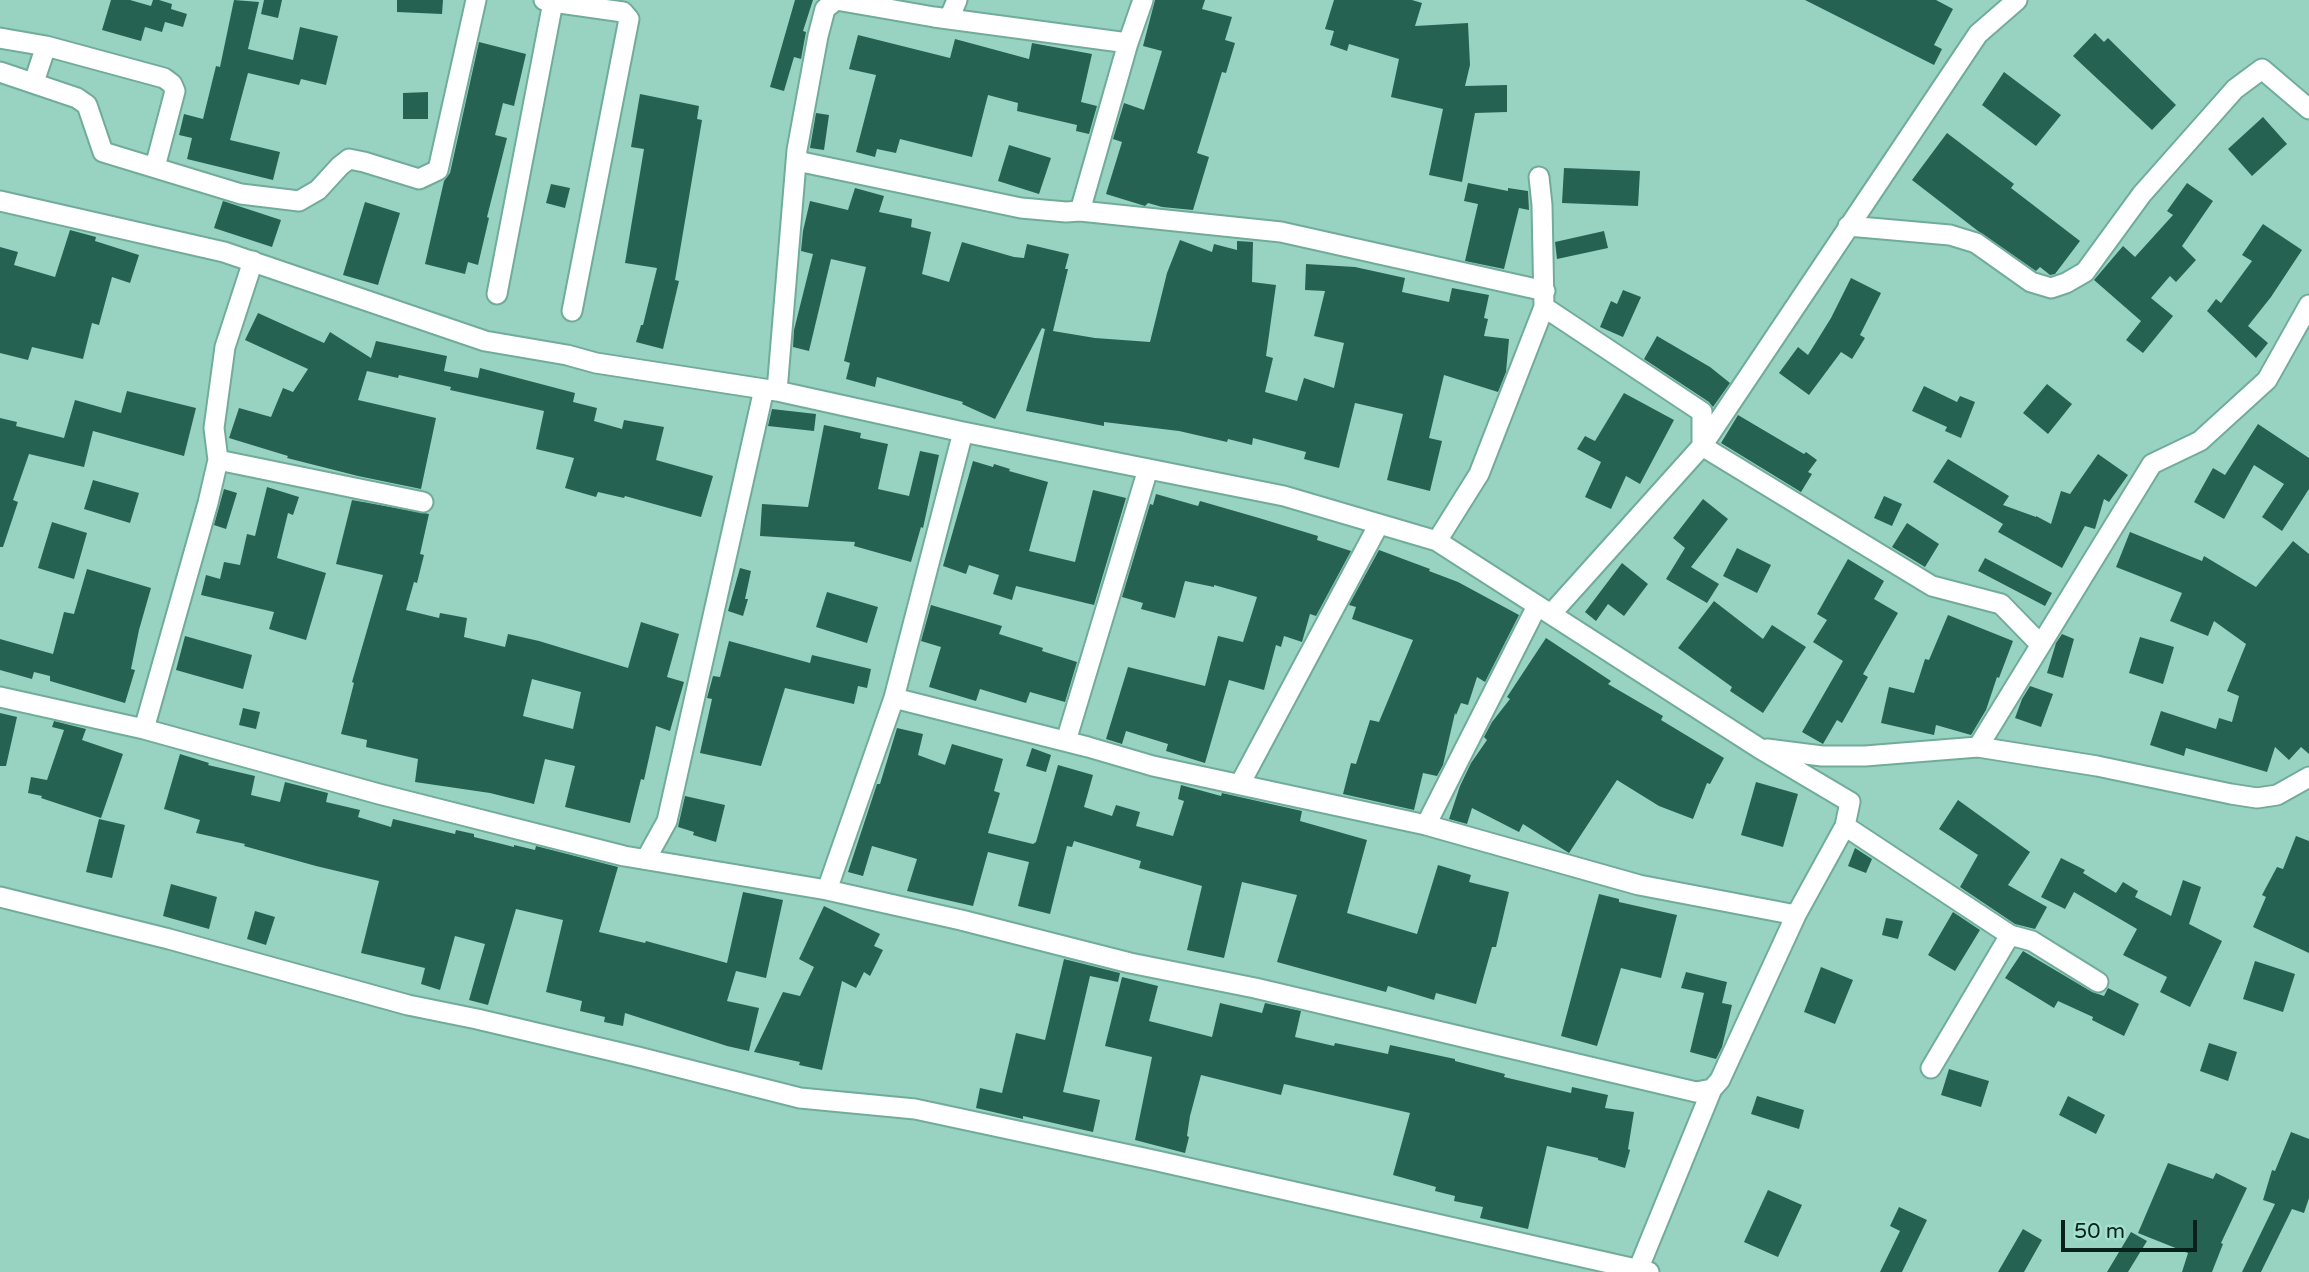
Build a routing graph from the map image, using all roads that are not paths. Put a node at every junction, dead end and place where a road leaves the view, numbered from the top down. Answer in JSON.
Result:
{"nodes":[{"id":1,"x":476,"y":0,"type":"edge"},
{"id":2,"x":835,"y":0,"type":"edge"},
{"id":3,"x":957,"y":0,"type":"edge"},
{"id":4,"x":1143,"y":0,"type":"edge"},
{"id":5,"x":2017,"y":0,"type":"edge"},
{"id":6,"x":549,"y":1,"type":"edge"},
{"id":7,"x":949,"y":19,"type":"junction"},
{"id":8,"x":0,"y":38,"type":"edge"},
{"id":9,"x":1128,"y":43,"type":"junction"},
{"id":10,"x":46,"y":46,"type":"junction"},
{"id":11,"x":0,"y":72,"type":"edge"},
{"id":12,"x":34,"y":82,"type":"junction"},
{"id":13,"x":2309,"y":109,"type":"edge"},
{"id":14,"x":797,"y":161,"type":"junction"},
{"id":15,"x":155,"y":167,"type":"junction"},
{"id":16,"x":1539,"y":177,"type":"dead end"},
{"id":17,"x":0,"y":201,"type":"edge"},
{"id":18,"x":1080,"y":211,"type":"junction"},
{"id":19,"x":1848,"y":226,"type":"junction"},
{"id":20,"x":253,"y":261,"type":"junction"},
{"id":21,"x":497,"y":294,"type":"dead end"},
{"id":22,"x":1545,"y":299,"type":"junction"},
{"id":23,"x":2309,"y":305,"type":"edge"},
{"id":24,"x":572,"y":311,"type":"dead end"},
{"id":25,"x":771,"y":390,"type":"junction"},
{"id":26,"x":963,"y":432,"type":"junction"},
{"id":27,"x":1702,"y":446,"type":"junction"},
{"id":28,"x":218,"y":460,"type":"junction"},
{"id":29,"x":1148,"y":469,"type":"junction"},
{"id":30,"x":423,"y":502,"type":"dead end"},
{"id":31,"x":1379,"y":524,"type":"junction"},
{"id":32,"x":1437,"y":541,"type":"junction"},
{"id":33,"x":1544,"y":610,"type":"junction"},
{"id":34,"x":2040,"y":644,"type":"junction"},
{"id":35,"x":0,"y":697,"type":"edge"},
{"id":36,"x":894,"y":698,"type":"junction"},
{"id":37,"x":144,"y":729,"type":"junction"},
{"id":38,"x":1066,"y":741,"type":"junction"},
{"id":39,"x":1978,"y":747,"type":"junction"},
{"id":40,"x":1759,"y":748,"type":"junction"},
{"id":41,"x":2309,"y":777,"type":"edge"},
{"id":42,"x":1240,"y":784,"type":"junction"},
{"id":43,"x":1426,"y":825,"type":"junction"},
{"id":44,"x":1845,"y":826,"type":"junction"},
{"id":45,"x":646,"y":859,"type":"junction"},
{"id":46,"x":827,"y":890,"type":"junction"},
{"id":47,"x":0,"y":898,"type":"edge"},
{"id":48,"x":1796,"y":915,"type":"junction"},
{"id":49,"x":2010,"y":935,"type":"junction"},
{"id":50,"x":2098,"y":982,"type":"dead end"},
{"id":51,"x":1931,"y":1068,"type":"dead end"},
{"id":52,"x":1713,"y":1089,"type":"junction"},
{"id":53,"x":1644,"y":1271,"type":"edge"}],
"edges":[{"from":1,"to":15,"type":"street"},
{"from":2,"to":7,"type":"street"},
{"from":2,"to":14,"type":"street"},
{"from":3,"to":7,"type":"street"},
{"from":4,"to":9,"type":"street"},
{"from":5,"to":19,"type":"street"},
{"from":6,"to":21,"type":"street"},
{"from":6,"to":24,"type":"street"},
{"from":7,"to":9,"type":"street"},
{"from":8,"to":10,"type":"street"},
{"from":9,"to":18,"type":"street"},
{"from":10,"to":12,"type":"street"},
{"from":10,"to":15,"type":"street"},
{"from":11,"to":12,"type":"street"},
{"from":12,"to":15,"type":"street"},
{"from":13,"to":19,"type":"street"},
{"from":14,"to":18,"type":"street"},
{"from":14,"to":25,"type":"street"},
{"from":16,"to":22,"type":"street"},
{"from":17,"to":20,"type":"street"},
{"from":18,"to":22,"type":"street"},
{"from":19,"to":27,"type":"street"},
{"from":20,"to":25,"type":"street"},
{"from":20,"to":28,"type":"street"},
{"from":22,"to":27,"type":"street"},
{"from":22,"to":32,"type":"street"},
{"from":23,"to":34,"type":"street"},
{"from":25,"to":26,"type":"street"},
{"from":25,"to":45,"type":"street"},
{"from":26,"to":29,"type":"street"},
{"from":26,"to":36,"type":"street"},
{"from":27,"to":33,"type":"street"},
{"from":27,"to":34,"type":"street"},
{"from":28,"to":30,"type":"street"},
{"from":28,"to":37,"type":"street"},
{"from":29,"to":31,"type":"street"},
{"from":29,"to":38,"type":"street"},
{"from":31,"to":32,"type":"street"},
{"from":31,"to":42,"type":"street"},
{"from":32,"to":33,"type":"street"},
{"from":33,"to":40,"type":"street"},
{"from":33,"to":43,"type":"street"},
{"from":34,"to":39,"type":"street"},
{"from":35,"to":37,"type":"street"},
{"from":36,"to":38,"type":"street"},
{"from":36,"to":46,"type":"street"},
{"from":37,"to":45,"type":"street"},
{"from":38,"to":42,"type":"street"},
{"from":39,"to":40,"type":"street"},
{"from":39,"to":41,"type":"street"},
{"from":40,"to":44,"type":"street"},
{"from":42,"to":43,"type":"street"},
{"from":43,"to":48,"type":"street"},
{"from":44,"to":48,"type":"street"},
{"from":44,"to":49,"type":"street"},
{"from":45,"to":46,"type":"street"},
{"from":46,"to":52,"type":"street"},
{"from":47,"to":53,"type":"street"},
{"from":48,"to":52,"type":"street"},
{"from":49,"to":50,"type":"street"},
{"from":49,"to":51,"type":"street"},
{"from":52,"to":53,"type":"street"}]}
